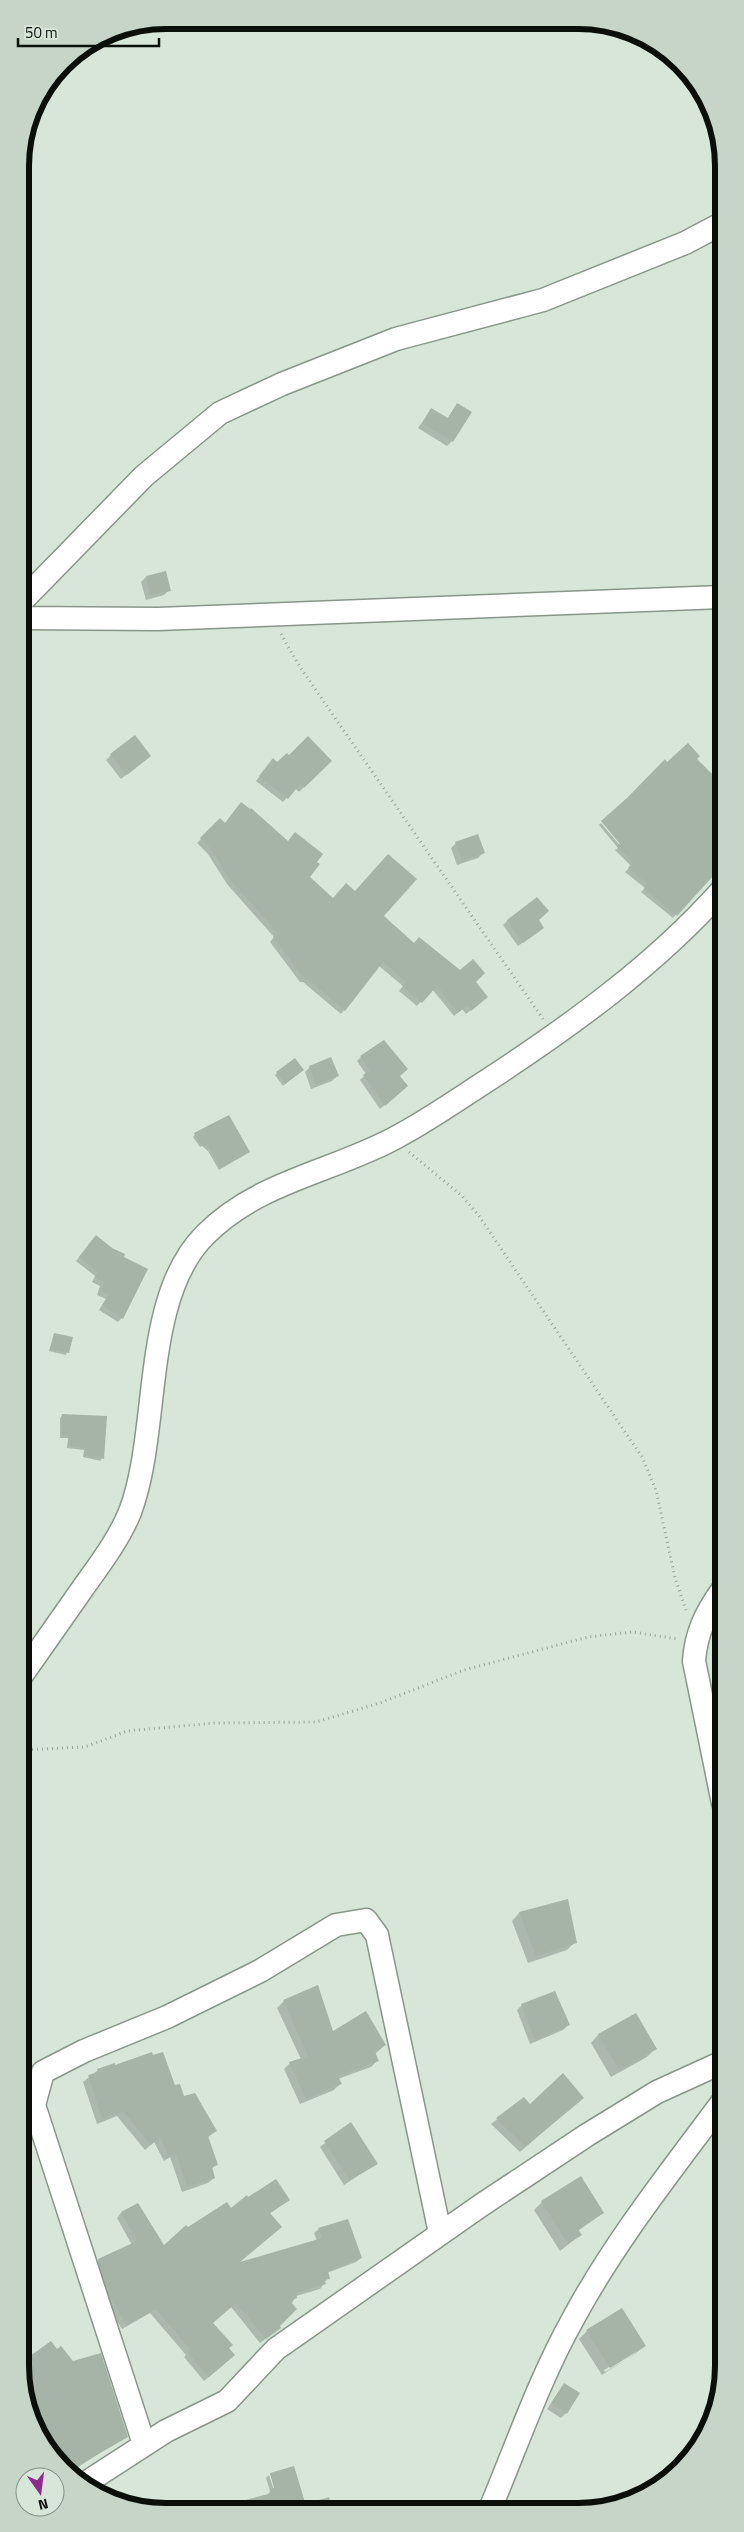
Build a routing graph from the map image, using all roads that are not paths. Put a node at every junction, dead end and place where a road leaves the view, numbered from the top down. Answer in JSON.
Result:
{"nodes":[{"id":1,"x":715,"y":227,"type":"edge"},
{"id":2,"x":29,"y":594,"type":"edge"},
{"id":3,"x":715,"y":597,"type":"edge"},
{"id":4,"x":29,"y":618,"type":"edge"},
{"id":5,"x":715,"y":897,"type":"edge"},
{"id":6,"x":715,"y":1600,"type":"edge"},
{"id":7,"x":29,"y":1665,"type":"edge"},
{"id":8,"x":715,"y":1765,"type":"edge"},
{"id":9,"x":715,"y":2066,"type":"edge"},
{"id":10,"x":715,"y":2112,"type":"edge"},
{"id":11,"x":440,"y":2233,"type":"junction"},
{"id":12,"x":144,"y":2444,"type":"junction"},
{"id":13,"x":90,"y":2480,"type":"edge"},
{"id":14,"x":492,"y":2503,"type":"edge"}],
"edges":[{"from":1,"to":2,"type":"street"},
{"from":3,"to":4,"type":"street"},
{"from":5,"to":7,"type":"street"},
{"from":6,"to":8,"type":"street"},
{"from":9,"to":11,"type":"street"},
{"from":10,"to":14,"type":"street"},
{"from":11,"to":12,"type":"street"},
{"from":11,"to":12,"type":"street"},
{"from":12,"to":13,"type":"street"}]}
